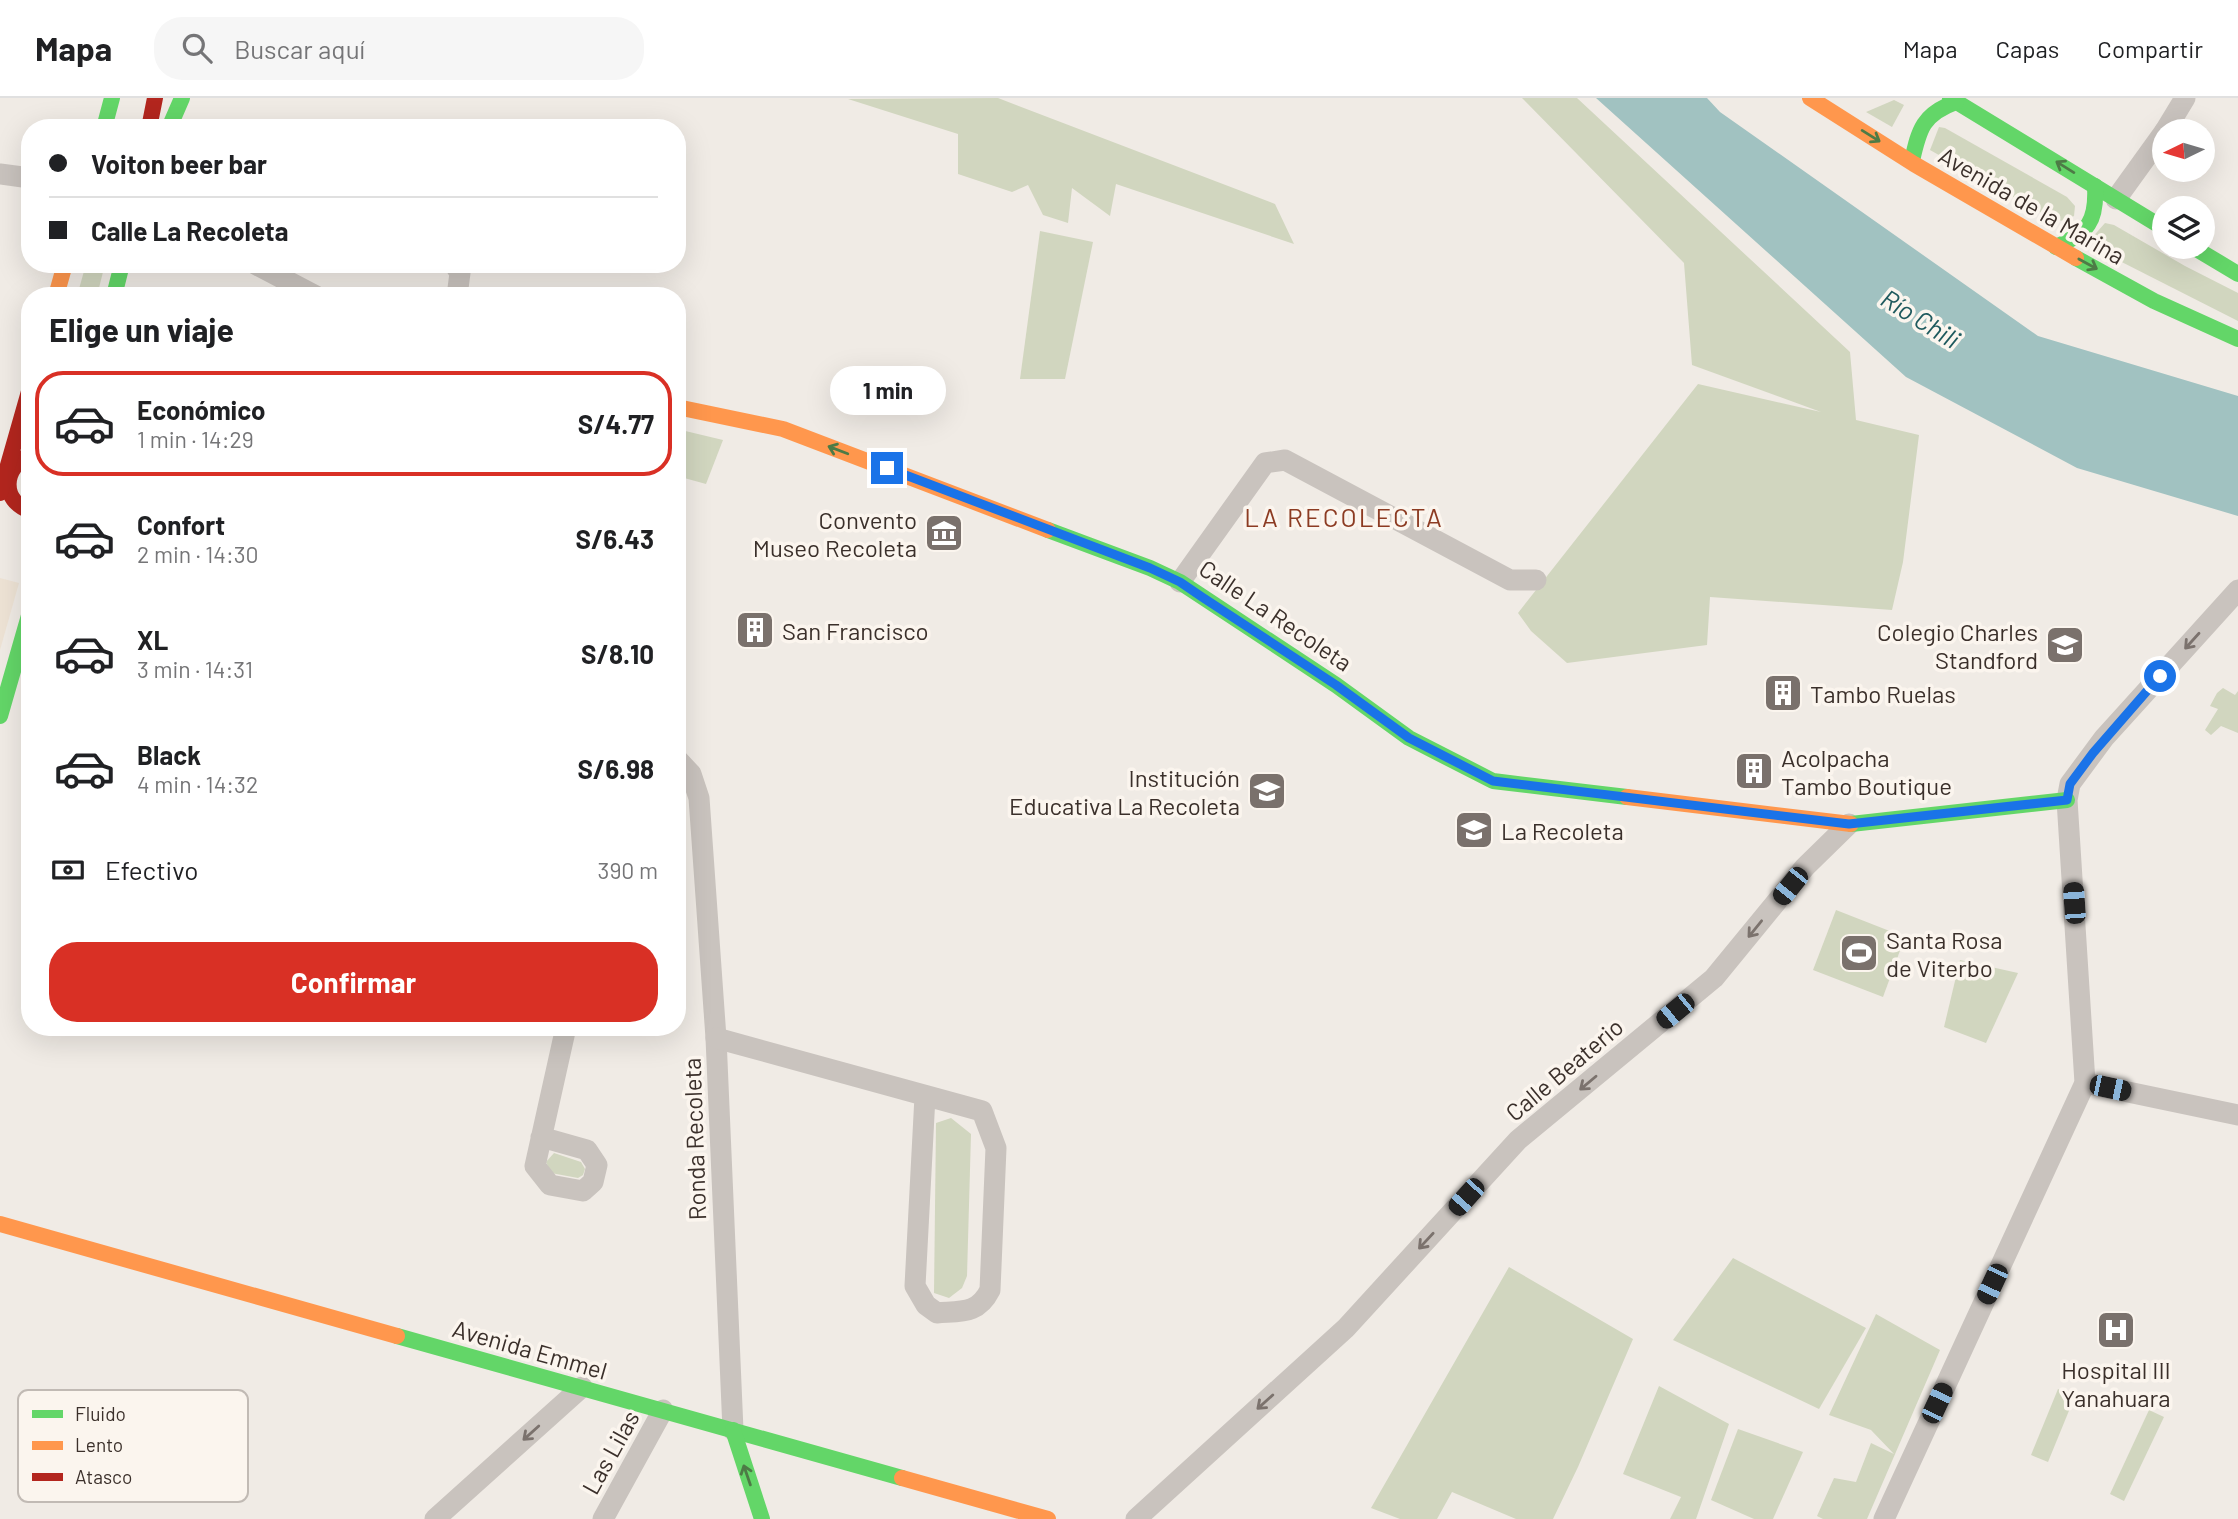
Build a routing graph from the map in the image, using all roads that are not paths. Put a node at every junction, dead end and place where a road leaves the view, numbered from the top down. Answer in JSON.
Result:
{"nodes":[{"id":1,"x":113,"y":98,"type":"edge"},
{"id":2,"x":155,"y":98,"type":"edge"},
{"id":3,"x":182,"y":98,"type":"edge"},
{"id":4,"x":2185,"y":98,"type":"edge"},
{"id":5,"x":1815,"y":99,"type":"edge"},
{"id":6,"x":1953,"y":100,"type":"edge"},
{"id":7,"x":107,"y":119,"type":"edge"},
{"id":8,"x":151,"y":119,"type":"edge"},
{"id":9,"x":173,"y":119,"type":"edge"},
{"id":10,"x":2172,"y":119,"type":"edge"},
{"id":11,"x":2152,"y":149,"type":"edge"},
{"id":12,"x":1912,"y":161,"type":"junction"},
{"id":13,"x":0,"y":174,"type":"edge"},
{"id":14,"x":21,"y":177,"type":"edge"},
{"id":15,"x":2095,"y":186,"type":"junction"},
{"id":16,"x":2116,"y":199,"type":"junction"},
{"id":17,"x":2152,"y":221,"type":"edge"},
{"id":18,"x":2056,"y":247,"type":"junction"},
{"id":19,"x":2213,"y":259,"type":"edge"},
{"id":20,"x":272,"y":273,"type":"edge"},
{"id":21,"x":2238,"y":274,"type":"edge"},
{"id":22,"x":299,"y":287,"type":"edge"},
{"id":23,"x":2238,"y":339,"type":"edge"},
{"id":24,"x":686,"y":409,"type":"edge"},
{"id":25,"x":21,"y":416,"type":"edge"},
{"id":26,"x":21,"y":458,"type":"edge"},
{"id":27,"x":3,"y":473,"type":"edge"},
{"id":28,"x":0,"y":492,"type":"edge"},
{"id":29,"x":21,"y":508,"type":"edge"},
{"id":30,"x":1536,"y":580,"type":"dead end"},
{"id":31,"x":1180,"y":582,"type":"junction"},
{"id":32,"x":2238,"y":590,"type":"edge"},
{"id":33,"x":20,"y":682,"type":"edge"},
{"id":34,"x":0,"y":716,"type":"edge"},
{"id":35,"x":686,"y":769,"type":"edge"},
{"id":36,"x":2067,"y":800,"type":"junction"},
{"id":37,"x":1849,"y":824,"type":"junction"},
{"id":38,"x":564,"y":1036,"type":"edge"},
{"id":39,"x":716,"y":1038,"type":"junction"},
{"id":40,"x":2085,"y":1083,"type":"junction"},
{"id":41,"x":925,"y":1096,"type":"junction"},
{"id":42,"x":2238,"y":1115,"type":"edge"},
{"id":43,"x":541,"y":1137,"type":"dead end"},
{"id":44,"x":0,"y":1224,"type":"edge"},
{"id":45,"x":582,"y":1387,"type":"junction"},
{"id":46,"x":663,"y":1410,"type":"junction"},
{"id":47,"x":733,"y":1430,"type":"junction"},
{"id":48,"x":435,"y":1519,"type":"edge"},
{"id":49,"x":603,"y":1519,"type":"edge"},
{"id":50,"x":762,"y":1519,"type":"edge"},
{"id":51,"x":1048,"y":1519,"type":"edge"},
{"id":52,"x":1136,"y":1519,"type":"edge"},
{"id":53,"x":1884,"y":1519,"type":"edge"}],
"edges":[{"from":1,"to":7,"type":"street"},
{"from":2,"to":8,"type":"street"},
{"from":3,"to":9,"type":"street"},
{"from":4,"to":10,"type":"street"},
{"from":5,"to":12,"type":"street","name":"Avenida de la Marina","one_way":true},
{"from":6,"to":12,"type":"street"},
{"from":15,"to":6,"type":"street","name":"Avenida de la Marina","one_way":true},
{"from":11,"to":16,"type":"street"},
{"from":12,"to":18,"type":"street","name":"Avenida de la Marina"},
{"from":13,"to":14,"type":"street"},
{"from":15,"to":16,"type":"street","name":"Avenida de la Marina"},
{"from":15,"to":18,"type":"street"},
{"from":16,"to":17,"type":"street","name":"Avenida de la Marina"},
{"from":18,"to":23,"type":"street","name":"Avenida de la Marina","one_way":true},
{"from":19,"to":21,"type":"street"},
{"from":20,"to":22,"type":"street"},
{"from":31,"to":24,"type":"street","name":"Calle La Recoleta","one_way":true},
{"from":25,"to":27,"type":"street"},
{"from":26,"to":27,"type":"street"},
{"from":27,"to":28,"type":"street"},
{"from":27,"to":29,"type":"street"},
{"from":30,"to":31,"type":"street"},
{"from":31,"to":37,"type":"street","name":"Calle La Recoleta"},
{"from":32,"to":36,"type":"street","one_way":true},
{"from":33,"to":34,"type":"street"},
{"from":35,"to":39,"type":"street","name":"Ronda Recoleta"},
{"from":36,"to":37,"type":"street"},
{"from":36,"to":40,"type":"street"},
{"from":37,"to":52,"type":"street","name":"Calle Beaterio","one_way":true},
{"from":38,"to":43,"type":"street"},
{"from":39,"to":41,"type":"street"},
{"from":39,"to":47,"type":"street","name":"Ronda Recoleta"},
{"from":40,"to":42,"type":"street"},
{"from":40,"to":53,"type":"street"},
{"from":41,"to":41,"type":"street"},
{"from":44,"to":45,"type":"street","name":"Avenida Emmel"},
{"from":45,"to":46,"type":"street","name":"Avenida Emmel"},
{"from":45,"to":48,"type":"street","one_way":true},
{"from":46,"to":47,"type":"street","name":"Avenida Emmel"},
{"from":46,"to":49,"type":"street","name":"Las Lilas"},
{"from":50,"to":47,"type":"street","name":"Ronda Recoleta","one_way":true},
{"from":47,"to":51,"type":"street","name":"Avenida Emmel"}]}
